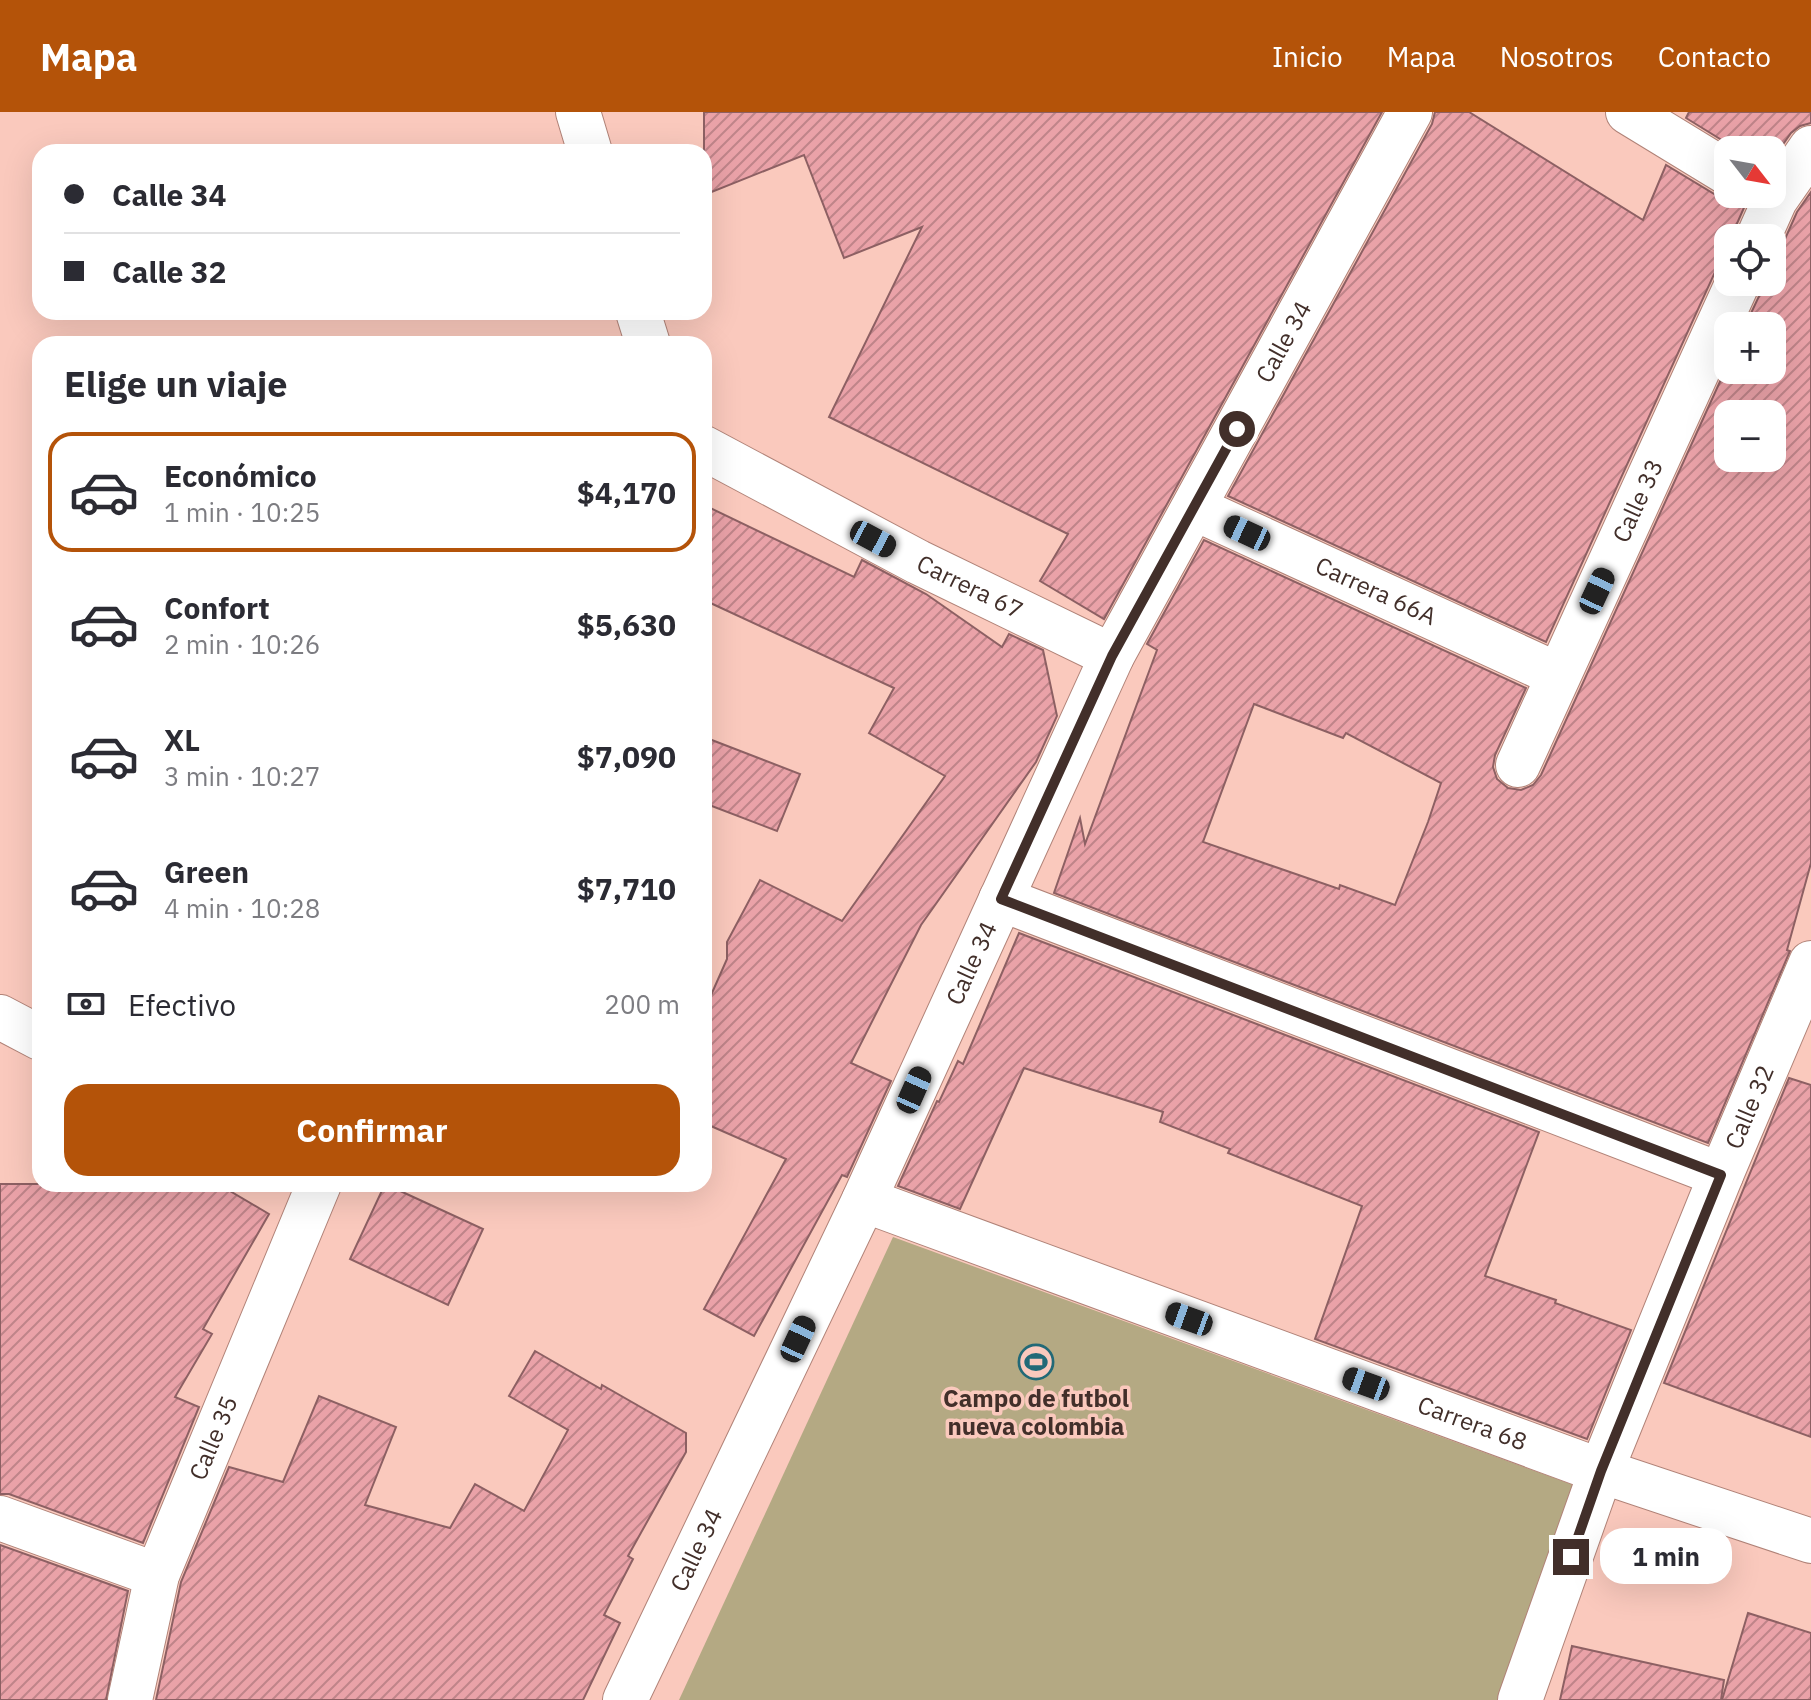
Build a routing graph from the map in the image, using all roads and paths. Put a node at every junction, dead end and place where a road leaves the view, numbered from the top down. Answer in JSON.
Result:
{"nodes":[{"id":1,"x":578,"y":112,"type":"edge"},
{"id":2,"x":1410,"y":112,"type":"edge"},
{"id":3,"x":1628,"y":112,"type":"edge"},
{"id":4,"x":588,"y":144,"type":"edge"},
{"id":5,"x":1811,"y":148,"type":"edge"},
{"id":6,"x":1714,"y":164,"type":"edge"},
{"id":7,"x":1777,"y":212,"type":"edge"},
{"id":8,"x":1732,"y":296,"type":"edge"},
{"id":9,"x":712,"y":452,"type":"edge"},
{"id":10,"x":1194,"y":508,"type":"junction"},
{"id":11,"x":1112,"y":656,"type":"junction"},
{"id":12,"x":1558,"y":675,"type":"junction"},
{"id":13,"x":1518,"y":765,"type":"dead end"},
{"id":14,"x":1001,"y":899,"type":"junction"},
{"id":15,"x":1811,"y":963,"type":"edge"},
{"id":16,"x":0,"y":1017,"type":"edge"},
{"id":17,"x":32,"y":1034,"type":"edge"},
{"id":18,"x":1721,"y":1175,"type":"junction"},
{"id":19,"x":314,"y":1192,"type":"edge"},
{"id":20,"x":864,"y":1200,"type":"junction"},
{"id":21,"x":1601,"y":1471,"type":"junction"},
{"id":22,"x":0,"y":1518,"type":"edge"},
{"id":23,"x":1811,"y":1541,"type":"edge"},
{"id":24,"x":157,"y":1575,"type":"junction"},
{"id":25,"x":130,"y":1700,"type":"edge"},
{"id":26,"x":625,"y":1700,"type":"edge"},
{"id":27,"x":1520,"y":1700,"type":"edge"}],
"edges":[{"from":1,"to":4,"type":"street"},
{"from":2,"to":10,"type":"street","name":"Calle 34"},
{"from":3,"to":6,"type":"street"},
{"from":5,"to":7,"type":"street"},
{"from":8,"to":12,"type":"street","name":"Calle 33"},
{"from":9,"to":11,"type":"street","name":"Carrera 67"},
{"from":10,"to":11,"type":"street","name":"Calle 34"},
{"from":10,"to":12,"type":"street","name":"Carrera 66A"},
{"from":11,"to":14,"type":"street","name":"Calle 34"},
{"from":12,"to":13,"type":"street","name":"Calle 33"},
{"from":14,"to":18,"type":"street"},
{"from":14,"to":20,"type":"street","name":"Calle 34"},
{"from":15,"to":18,"type":"street","name":"Calle 32"},
{"from":16,"to":17,"type":"street"},
{"from":18,"to":21,"type":"street","name":"Calle 32"},
{"from":19,"to":24,"type":"street","name":"Calle 35"},
{"from":20,"to":21,"type":"street","name":"Carrera 68"},
{"from":20,"to":26,"type":"street","name":"Calle 34"},
{"from":21,"to":23,"type":"street","name":"Carrera 68"},
{"from":21,"to":27,"type":"street","name":"Calle 32"},
{"from":22,"to":24,"type":"street"},
{"from":24,"to":25,"type":"street","name":"Calle 35"}]}
